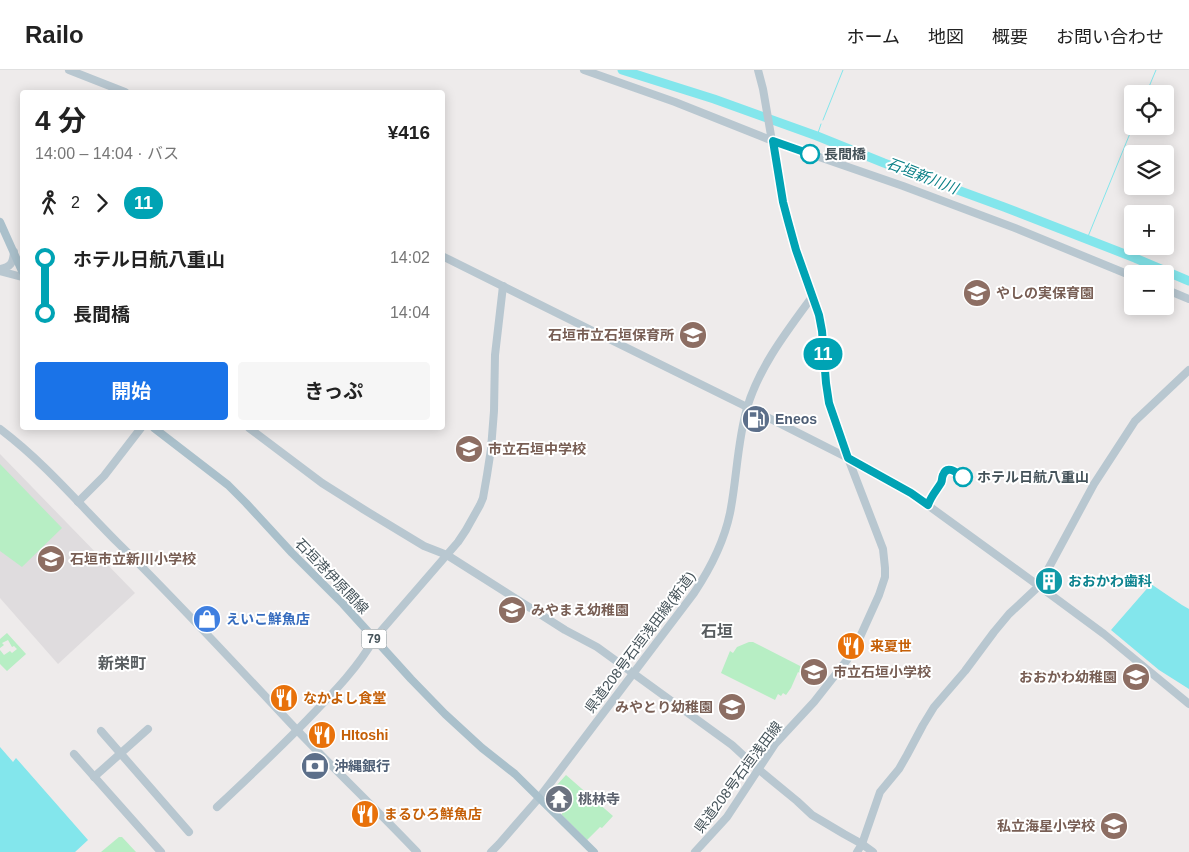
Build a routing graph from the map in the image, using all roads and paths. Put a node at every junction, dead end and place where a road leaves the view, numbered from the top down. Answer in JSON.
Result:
{"nodes":[{"id":1,"x":69,"y":70,"type":"edge"},
{"id":2,"x":584,"y":70,"type":"edge"},
{"id":3,"x":758,"y":70,"type":"edge"},
{"id":4,"x":120,"y":90,"type":"edge"},
{"id":5,"x":772,"y":137,"type":"junction"},
{"id":6,"x":0,"y":222,"type":"edge"},
{"id":7,"x":14,"y":252,"type":"junction"},
{"id":8,"x":445,"y":258,"type":"edge"},
{"id":9,"x":20,"y":267,"type":"edge"},
{"id":10,"x":0,"y":270,"type":"edge"},
{"id":11,"x":1124,"y":273,"type":"edge"},
{"id":12,"x":20,"y":276,"type":"edge"},
{"id":13,"x":502,"y":286,"type":"junction"},
{"id":14,"x":1174,"y":293,"type":"edge"},
{"id":15,"x":812,"y":297,"type":"junction"},
{"id":16,"x":1189,"y":299,"type":"edge"},
{"id":17,"x":1189,"y":370,"type":"edge"},
{"id":18,"x":747,"y":407,"type":"junction"},
{"id":19,"x":0,"y":430,"type":"edge"},
{"id":20,"x":139,"y":430,"type":"edge"},
{"id":21,"x":157,"y":430,"type":"edge"},
{"id":22,"x":252,"y":430,"type":"edge"},
{"id":23,"x":848,"y":458,"type":"junction"},
{"id":24,"x":78,"y":502,"type":"junction"},
{"id":25,"x":447,"y":555,"type":"junction"},
{"id":26,"x":1039,"y":586,"type":"junction"},
{"id":27,"x":374,"y":639,"type":"junction"},
{"id":28,"x":633,"y":673,"type":"junction"},
{"id":29,"x":1189,"y":704,"type":"edge"},
{"id":30,"x":148,"y":730,"type":"dead end"},
{"id":31,"x":297,"y":730,"type":"junction"},
{"id":32,"x":101,"y":731,"type":"dead end"},
{"id":33,"x":74,"y":754,"type":"dead end"},
{"id":34,"x":121,"y":754,"type":"junction"},
{"id":35,"x":758,"y":769,"type":"junction"},
{"id":36,"x":94,"y":777,"type":"junction"},
{"id":37,"x":539,"y":798,"type":"junction"},
{"id":38,"x":217,"y":807,"type":"dead end"},
{"id":39,"x":189,"y":832,"type":"dead end"},
{"id":40,"x":862,"y":844,"type":"junction"},
{"id":41,"x":161,"y":852,"type":"edge"},
{"id":42,"x":417,"y":852,"type":"edge"},
{"id":43,"x":491,"y":852,"type":"edge"},
{"id":44,"x":594,"y":852,"type":"edge"},
{"id":45,"x":694,"y":852,"type":"edge"},
{"id":46,"x":858,"y":852,"type":"edge"},
{"id":47,"x":873,"y":852,"type":"edge"}],
"edges":[{"from":1,"to":4,"type":"street"},
{"from":2,"to":5,"type":"street"},
{"from":3,"to":5,"type":"street","name":"県道208号石垣浅田線"},
{"from":5,"to":11,"type":"street"},
{"from":5,"to":15,"type":"street","name":"県道208号石垣浅田線"},
{"from":6,"to":7,"type":"main road"},
{"from":7,"to":9,"type":"main road"},
{"from":7,"to":10,"type":"street"},
{"from":8,"to":13,"type":"street"},
{"from":10,"to":12,"type":"street"},
{"from":13,"to":18,"type":"street"},
{"from":13,"to":25,"type":"street"},
{"from":14,"to":16,"type":"street"},
{"from":15,"to":18,"type":"street","name":"県道208号石垣浅田線(新道)"},
{"from":15,"to":23,"type":"street","name":"県道208号石垣浅田線"},
{"from":17,"to":26,"type":"street"},
{"from":18,"to":23,"type":"street"},
{"from":18,"to":28,"type":"street","name":"県道208号石垣浅田線(新道)"},
{"from":19,"to":24,"type":"street"},
{"from":20,"to":24,"type":"street"},
{"from":21,"to":27,"type":"main road","name":"石垣港伊原間線","number":"79"},
{"from":22,"to":25,"type":"street"},
{"from":23,"to":26,"type":"street"},
{"from":23,"to":35,"type":"street","name":"県道208号石垣浅田線"},
{"from":24,"to":31,"type":"street"},
{"from":25,"to":27,"type":"street"},
{"from":25,"to":28,"type":"street"},
{"from":26,"to":29,"type":"street"},
{"from":26,"to":40,"type":"street"},
{"from":27,"to":31,"type":"street"},
{"from":27,"to":37,"type":"main road","name":"石垣港伊原間線","number":"79"},
{"from":28,"to":35,"type":"street"},
{"from":28,"to":37,"type":"street","name":"県道208号石垣浅田線(新道)"},
{"from":30,"to":34,"type":"street"},
{"from":31,"to":38,"type":"street"},
{"from":31,"to":42,"type":"street"},
{"from":32,"to":34,"type":"street"},
{"from":33,"to":36,"type":"street"},
{"from":34,"to":36,"type":"street"},
{"from":34,"to":39,"type":"street"},
{"from":35,"to":40,"type":"street"},
{"from":35,"to":45,"type":"street","name":"県道208号石垣浅田線"},
{"from":36,"to":41,"type":"street"},
{"from":37,"to":43,"type":"street","name":"県道208号石垣浅田線(新道)"},
{"from":37,"to":44,"type":"main road","name":"石垣港伊原間線","number":"79"},
{"from":40,"to":46,"type":"street"},
{"from":40,"to":47,"type":"street"}]}
